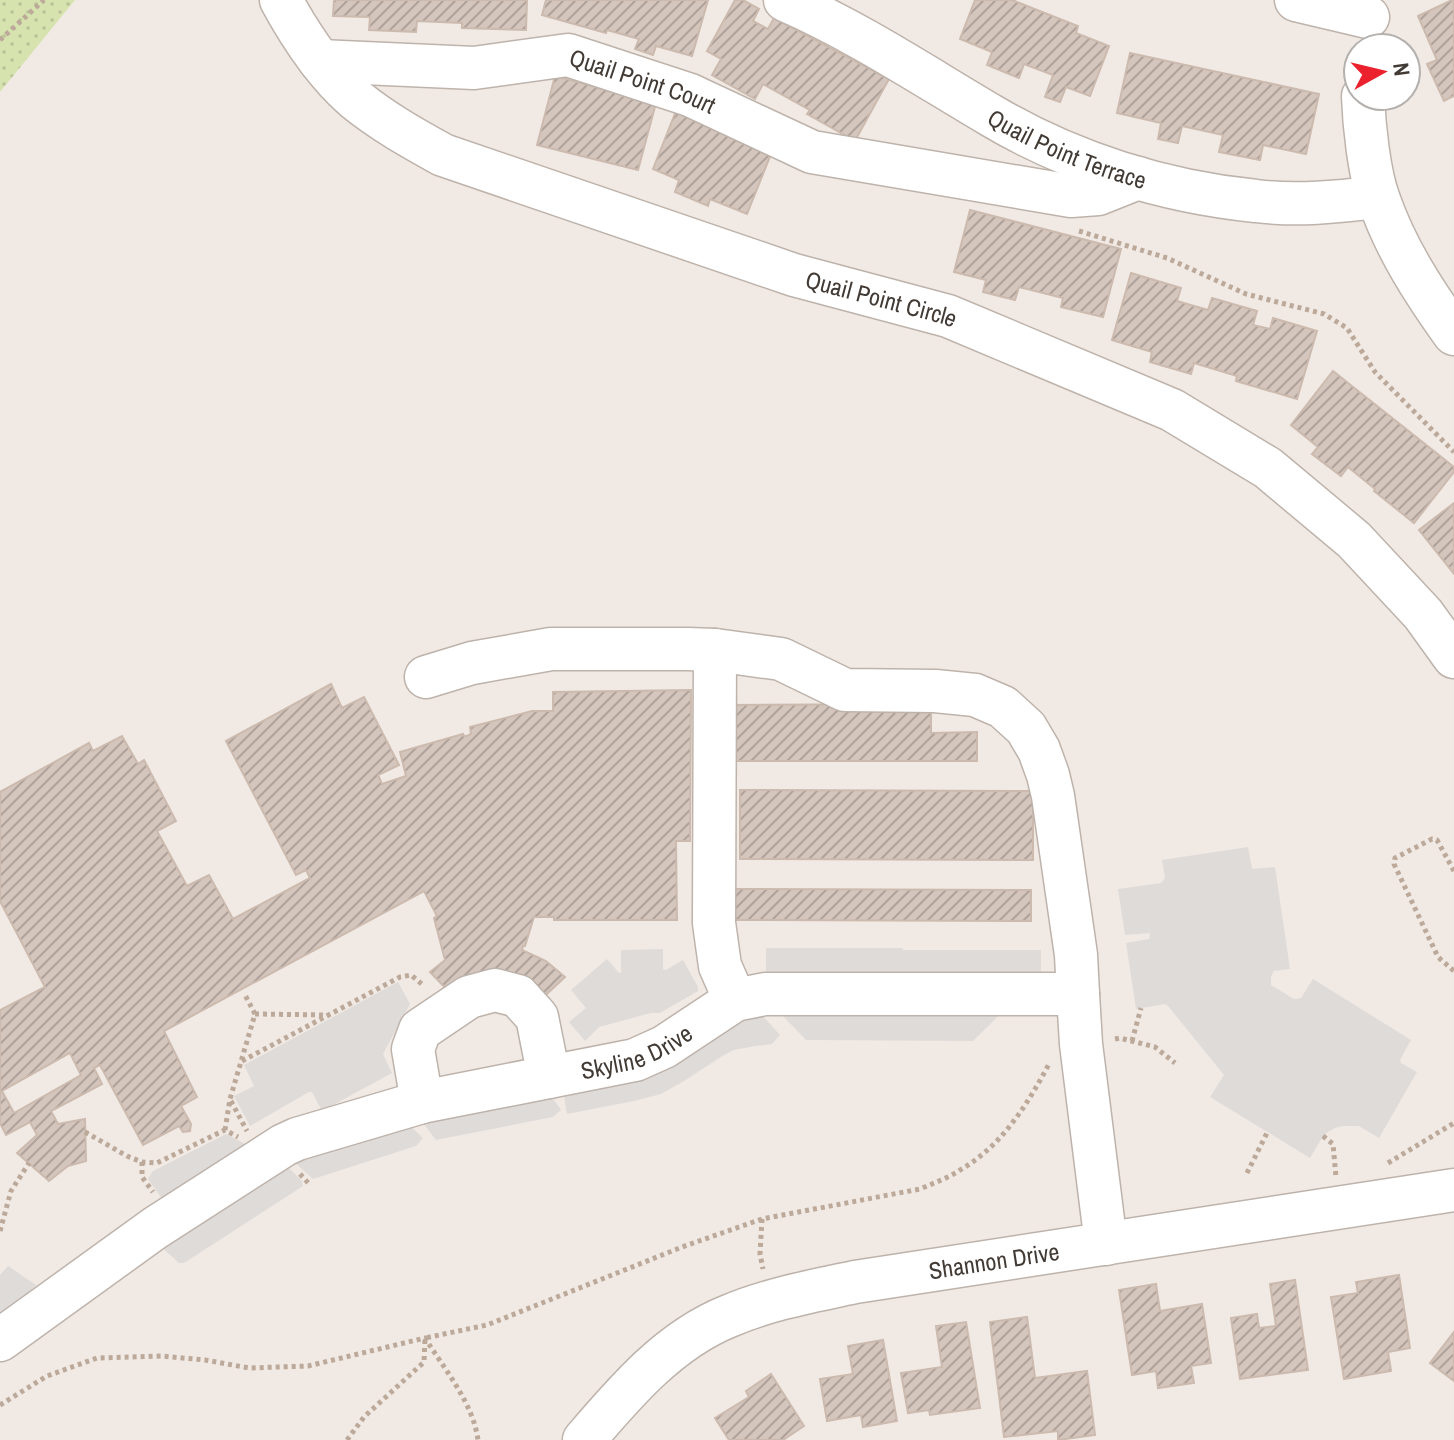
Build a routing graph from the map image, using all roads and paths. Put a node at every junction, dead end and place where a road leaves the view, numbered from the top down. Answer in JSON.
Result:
{"nodes":[{"id":1,"x":44,"y":0,"type":"edge"},
{"id":2,"x":281,"y":0,"type":"edge"},
{"id":3,"x":785,"y":0,"type":"edge"},
{"id":4,"x":1296,"y":0,"type":"edge"},
{"id":5,"x":1368,"y":22,"type":"edge"},
{"id":6,"x":0,"y":40,"type":"edge"},
{"id":7,"x":320,"y":61,"type":"junction"},
{"id":8,"x":1365,"y":112,"type":"edge"},
{"id":9,"x":1138,"y":178,"type":"junction"},
{"id":10,"x":1377,"y":197,"type":"junction"},
{"id":11,"x":1070,"y":229,"type":"dead end"},
{"id":12,"x":1454,"y":334,"type":"edge"},
{"id":13,"x":1454,"y":452,"type":"edge"},
{"id":14,"x":715,"y":650,"type":"junction"},
{"id":15,"x":1454,"y":657,"type":"edge"},
{"id":16,"x":426,"y":677,"type":"dead end"},
{"id":17,"x":1454,"y":871,"type":"edge"},
{"id":18,"x":1454,"y":968,"type":"edge"},
{"id":19,"x":423,"y":985,"type":"dead end"},
{"id":20,"x":244,"y":993,"type":"dead end"},
{"id":21,"x":1078,"y":994,"type":"junction"},
{"id":22,"x":735,"y":1000,"type":"junction"},
{"id":23,"x":1141,"y":1008,"type":"dead end"},
{"id":24,"x":255,"y":1014,"type":"junction"},
{"id":25,"x":328,"y":1015,"type":"junction"},
{"id":26,"x":1103,"y":1040,"type":"dead end"},
{"id":27,"x":1132,"y":1041,"type":"junction"},
{"id":28,"x":1053,"y":1056,"type":"dead end"},
{"id":29,"x":242,"y":1061,"type":"junction"},
{"id":30,"x":1175,"y":1063,"type":"dead end"},
{"id":31,"x":549,"y":1077,"type":"junction"},
{"id":32,"x":230,"y":1099,"type":"junction"},
{"id":33,"x":422,"y":1102,"type":"junction"},
{"id":34,"x":1454,"y":1123,"type":"edge"},
{"id":35,"x":225,"y":1130,"type":"junction"},
{"id":36,"x":85,"y":1132,"type":"dead end"},
{"id":37,"x":1267,"y":1133,"type":"dead end"},
{"id":38,"x":1323,"y":1136,"type":"dead end"},
{"id":39,"x":142,"y":1162,"type":"junction"},
{"id":40,"x":29,"y":1163,"type":"dead end"},
{"id":41,"x":1376,"y":1171,"type":"dead end"},
{"id":42,"x":1247,"y":1173,"type":"dead end"},
{"id":43,"x":1336,"y":1182,"type":"dead end"},
{"id":44,"x":1454,"y":1190,"type":"edge"},
{"id":45,"x":156,"y":1196,"type":"dead end"},
{"id":46,"x":762,"y":1219,"type":"junction"},
{"id":47,"x":0,"y":1231,"type":"edge"},
{"id":48,"x":1106,"y":1244,"type":"junction"},
{"id":49,"x":763,"y":1272,"type":"dead end"},
{"id":50,"x":425,"y":1338,"type":"junction"},
{"id":51,"x":0,"y":1340,"type":"edge"},
{"id":52,"x":0,"y":1405,"type":"edge"},
{"id":53,"x":347,"y":1440,"type":"edge"},
{"id":54,"x":478,"y":1440,"type":"edge"},
{"id":55,"x":584,"y":1440,"type":"edge"}],
"edges":[{"from":1,"to":6,"type":"path"},
{"from":2,"to":7,"type":"street","name":"Quail Point Circle"},
{"from":3,"to":9,"type":"street","name":"Quail Point Terrace"},
{"from":4,"to":5,"type":"street"},
{"from":7,"to":9,"type":"street","name":"Quail Point Court"},
{"from":7,"to":15,"type":"street","name":"Quail Point Circle"},
{"from":8,"to":10,"type":"street"},
{"from":9,"to":10,"type":"street","name":"Quail Point Terrace"},
{"from":10,"to":12,"type":"street"},
{"from":11,"to":13,"type":"path"},
{"from":14,"to":16,"type":"street"},
{"from":14,"to":21,"type":"street"},
{"from":14,"to":22,"type":"street"},
{"from":17,"to":18,"type":"path"},
{"from":19,"to":25,"type":"path"},
{"from":20,"to":24,"type":"path"},
{"from":21,"to":22,"type":"street","name":"Skyline Drive"},
{"from":21,"to":48,"type":"street"},
{"from":22,"to":31,"type":"street","name":"Skyline Drive"},
{"from":23,"to":27,"type":"path"},
{"from":24,"to":25,"type":"path"},
{"from":24,"to":29,"type":"path"},
{"from":25,"to":29,"type":"path"},
{"from":26,"to":27,"type":"path"},
{"from":27,"to":30,"type":"path"},
{"from":28,"to":46,"type":"path"},
{"from":29,"to":32,"type":"path"},
{"from":31,"to":33,"type":"street","name":"Skyline Drive"},
{"from":31,"to":33,"type":"street"},
{"from":32,"to":35,"type":"path"},
{"from":32,"to":35,"type":"path"},
{"from":33,"to":51,"type":"street","name":"Skyline Drive"},
{"from":34,"to":41,"type":"path"},
{"from":35,"to":39,"type":"path"},
{"from":36,"to":39,"type":"path"},
{"from":37,"to":42,"type":"path"},
{"from":38,"to":43,"type":"path"},
{"from":39,"to":45,"type":"path"},
{"from":40,"to":47,"type":"path"},
{"from":44,"to":48,"type":"street","name":"Shannon Drive"},
{"from":46,"to":49,"type":"path"},
{"from":46,"to":50,"type":"path"},
{"from":48,"to":55,"type":"street","name":"Shannon Drive"},
{"from":50,"to":52,"type":"path"},
{"from":50,"to":53,"type":"path"},
{"from":50,"to":54,"type":"path"}]}
